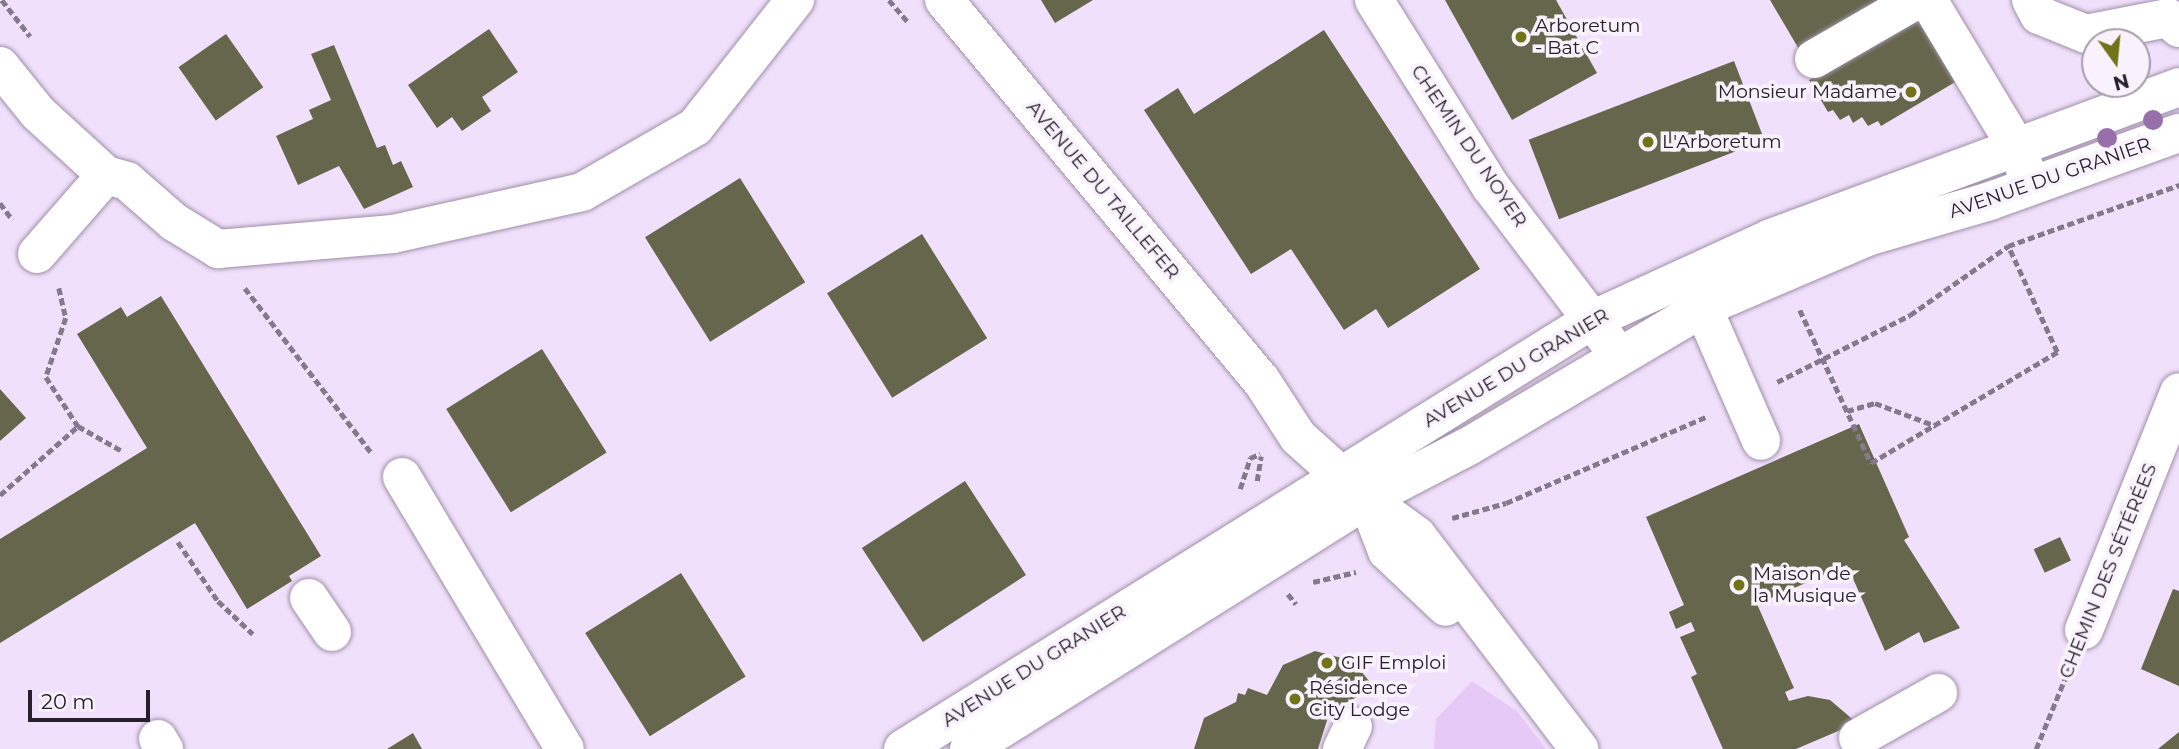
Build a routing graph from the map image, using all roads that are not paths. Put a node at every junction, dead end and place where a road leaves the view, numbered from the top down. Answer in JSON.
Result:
{"nodes":[{"id":1,"x":795,"y":0,"type":"edge"},
{"id":2,"x":944,"y":0,"type":"edge"},
{"id":3,"x":1374,"y":0,"type":"edge"},
{"id":4,"x":1916,"y":0,"type":"edge"},
{"id":5,"x":1928,"y":0,"type":"edge"},
{"id":6,"x":2031,"y":0,"type":"edge"},
{"id":7,"x":2179,"y":28,"type":"edge"},
{"id":8,"x":1814,"y":59,"type":"dead end"},
{"id":9,"x":0,"y":66,"type":"edge"},
{"id":10,"x":2179,"y":87,"type":"edge"},
{"id":11,"x":2179,"y":133,"type":"edge"},
{"id":12,"x":2017,"y":148,"type":"junction"},
{"id":13,"x":117,"y":178,"type":"junction"},
{"id":14,"x":2031,"y":186,"type":"junction"},
{"id":15,"x":37,"y":254,"type":"dead end"},
{"id":16,"x":1696,"y":290,"type":"junction"},
{"id":17,"x":1592,"y":320,"type":"junction"},
{"id":18,"x":1619,"y":355,"type":"junction"},
{"id":19,"x":2179,"y":392,"type":"edge"},
{"id":20,"x":1761,"y":441,"type":"dead end"},
{"id":21,"x":402,"y":477,"type":"road end"},
{"id":22,"x":1355,"y":486,"type":"junction"},
{"id":23,"x":309,"y":598,"type":"dead end"},
{"id":24,"x":2084,"y":630,"type":"road end"},
{"id":25,"x":332,"y":632,"type":"dead end"},
{"id":26,"x":1938,"y":693,"type":"dead end"},
{"id":27,"x":1858,"y":738,"type":"dead end"},
{"id":28,"x":565,"y":749,"type":"edge"},
{"id":29,"x":902,"y":749,"type":"edge"},
{"id":30,"x":969,"y":749,"type":"edge"},
{"id":31,"x":1579,"y":749,"type":"edge"}],
"edges":[{"from":1,"to":13,"type":"street"},
{"from":2,"to":22,"type":"street","name":"AVENUE DU TAILLEFER"},
{"from":3,"to":17,"type":"street","name":"CHEMIN DU NOYER"},
{"from":4,"to":8,"type":"street"},
{"from":5,"to":12,"type":"street"},
{"from":6,"to":7,"type":"street"},
{"from":9,"to":13,"type":"street"},
{"from":10,"to":12,"type":"street","name":"AVENUE DU GRANIER"},
{"from":11,"to":14,"type":"street","name":"AVENUE DU GRANIER"},
{"from":12,"to":14,"type":"street"},
{"from":12,"to":16,"type":"street","name":"AVENUE DU GRANIER"},
{"from":13,"to":15,"type":"street"},
{"from":14,"to":16,"type":"street","name":"AVENUE DU GRANIER"},
{"from":16,"to":17,"type":"street","name":"AVENUE DU GRANIER"},
{"from":16,"to":18,"type":"street","name":"AVENUE DU GRANIER"},
{"from":16,"to":20,"type":"street"},
{"from":17,"to":18,"type":"street","name":"CHEMIN DU NOYER"},
{"from":17,"to":22,"type":"street","name":"AVENUE DU GRANIER"},
{"from":18,"to":22,"type":"street","name":"AVENUE DU GRANIER"},
{"from":19,"to":24,"type":"street","name":"CHEMIN DES SÉTÉRÉES"},
{"from":21,"to":28,"type":"street"},
{"from":22,"to":29,"type":"street","name":"AVENUE DU GRANIER"},
{"from":22,"to":30,"type":"street","name":"AVENUE DU GRANIER"},
{"from":22,"to":31,"type":"street","name":"AVENUE DU TAILLEFER"},
{"from":23,"to":25,"type":"street"},
{"from":26,"to":27,"type":"street"}]}
